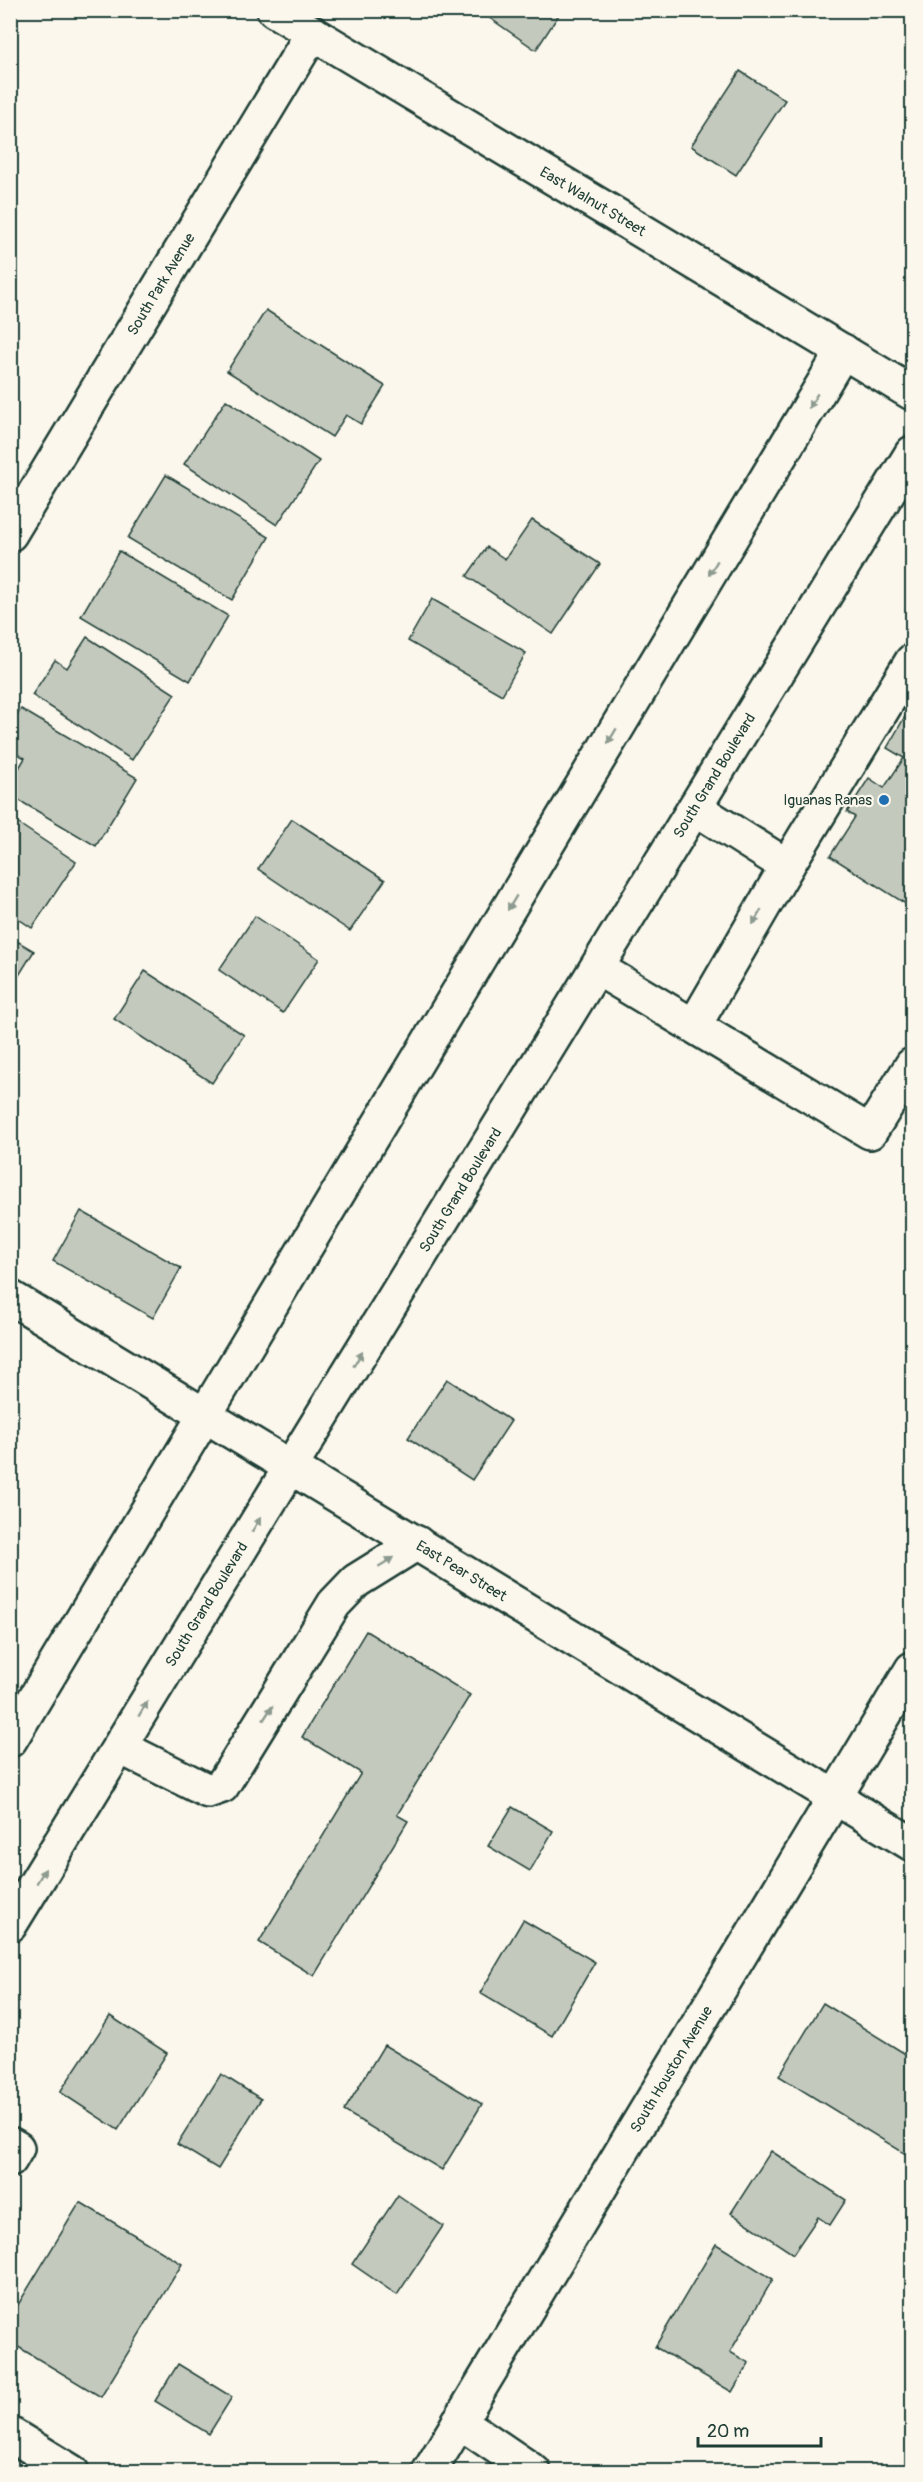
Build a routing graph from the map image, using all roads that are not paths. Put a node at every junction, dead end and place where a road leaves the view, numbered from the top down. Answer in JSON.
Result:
{"nodes":[{"id":1,"x":274,"y":10,"type":"edge"},
{"id":2,"x":312,"y":34,"type":"junction"},
{"id":3,"x":843,"y":351,"type":"junction"},
{"id":4,"x":912,"y":393,"type":"edge"},
{"id":5,"x":912,"y":453,"type":"edge"},
{"id":6,"x":10,"y":534,"type":"edge"},
{"id":7,"x":912,"y":661,"type":"edge"},
{"id":8,"x":695,"y":808,"type":"junction"},
{"id":9,"x":787,"y":866,"type":"junction"},
{"id":10,"x":597,"y":968,"type":"junction"},
{"id":11,"x":694,"y":1026,"type":"junction"},
{"id":12,"x":912,"y":1065,"type":"edge"},
{"id":13,"x":10,"y":1297,"type":"edge"},
{"id":14,"x":205,"y":1415,"type":"junction"},
{"id":15,"x":291,"y":1467,"type":"junction"},
{"id":16,"x":417,"y":1543,"type":"junction"},
{"id":17,"x":912,"y":1669,"type":"edge"},
{"id":18,"x":10,"y":1740,"type":"edge"},
{"id":19,"x":120,"y":1747,"type":"junction"},
{"id":20,"x":836,"y":1797,"type":"junction"},
{"id":21,"x":912,"y":1844,"type":"edge"},
{"id":22,"x":10,"y":1925,"type":"edge"},
{"id":23,"x":10,"y":2144,"type":"edge"},
{"id":24,"x":10,"y":2160,"type":"edge"},
{"id":25,"x":459,"y":2421,"type":"junction"},
{"id":26,"x":10,"y":2434,"type":"edge"},
{"id":27,"x":72,"y":2472,"type":"edge"},
{"id":28,"x":429,"y":2472,"type":"edge"},
{"id":29,"x":534,"y":2472,"type":"edge"}],
"edges":[{"from":1,"to":2,"type":"street","name":"East Walnut Street"},
{"from":2,"to":3,"type":"street","name":"East Walnut Street"},
{"from":2,"to":6,"type":"street","name":"South Park Avenue"},
{"from":3,"to":4,"type":"street","name":"East Walnut Street"},
{"from":3,"to":14,"type":"street","one_way":true},
{"from":5,"to":8,"type":"street","name":"South Grand Boulevard"},
{"from":7,"to":9,"type":"street"},
{"from":8,"to":9,"type":"street"},
{"from":8,"to":10,"type":"street","name":"South Grand Boulevard"},
{"from":9,"to":11,"type":"street","one_way":true},
{"from":10,"to":11,"type":"street"},
{"from":15,"to":10,"type":"street","name":"South Grand Boulevard","one_way":true},
{"from":11,"to":12,"type":"street"},
{"from":13,"to":14,"type":"street","name":"East Pear Street"},
{"from":14,"to":15,"type":"street","name":"East Pear Street"},
{"from":14,"to":18,"type":"street"},
{"from":15,"to":16,"type":"street","name":"East Pear Street"},
{"from":19,"to":15,"type":"street","name":"South Grand Boulevard","one_way":true},
{"from":19,"to":16,"type":"street","one_way":true},
{"from":16,"to":20,"type":"street","name":"East Pear Street"},
{"from":17,"to":20,"type":"street","name":"South Houston Avenue"},
{"from":22,"to":19,"type":"street","name":"South Grand Boulevard","one_way":true},
{"from":20,"to":21,"type":"street","name":"East Pear Street"},
{"from":20,"to":25,"type":"street","name":"South Houston Avenue"},
{"from":23,"to":24,"type":"street"},
{"from":25,"to":28,"type":"street","name":"South Houston Avenue"},
{"from":25,"to":29,"type":"street"},
{"from":26,"to":27,"type":"street"}]}
